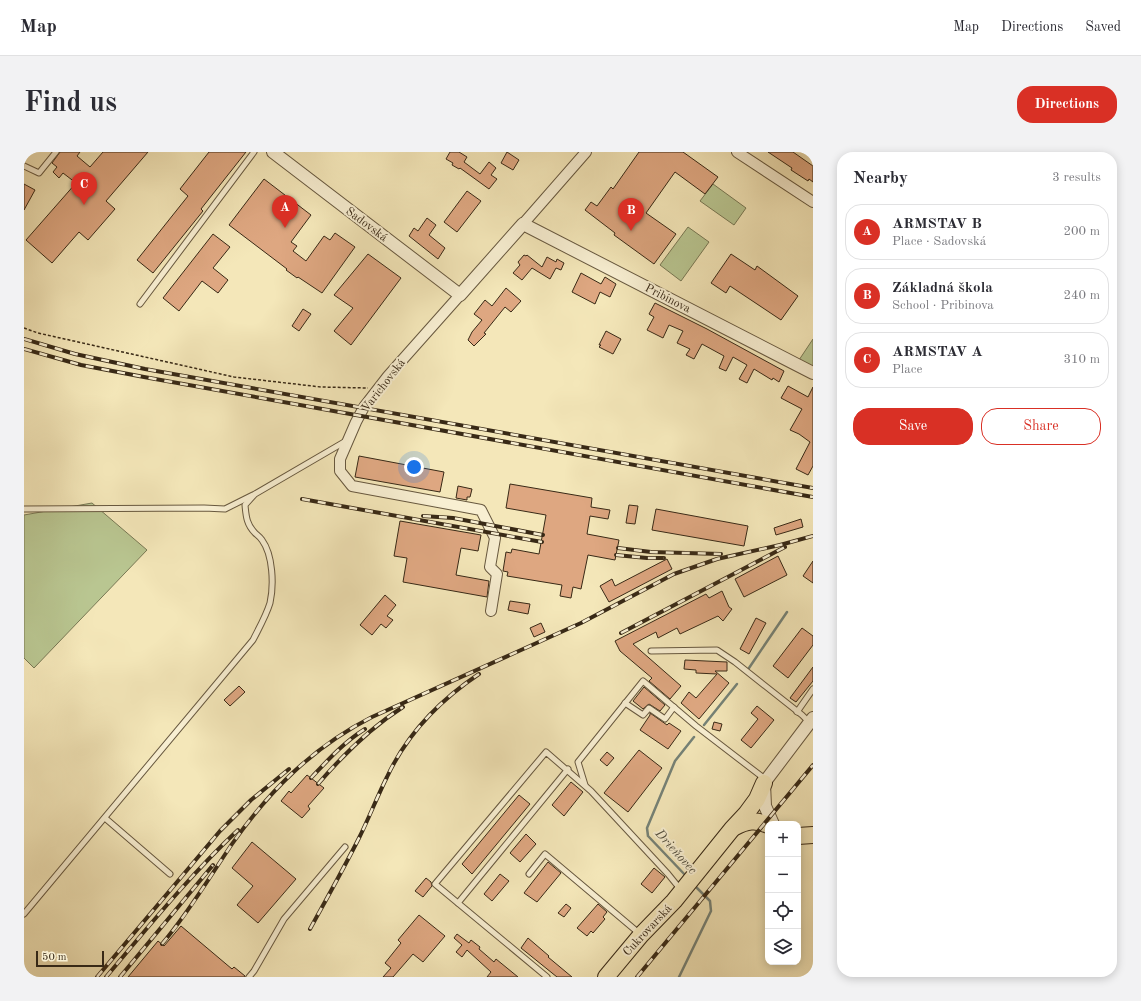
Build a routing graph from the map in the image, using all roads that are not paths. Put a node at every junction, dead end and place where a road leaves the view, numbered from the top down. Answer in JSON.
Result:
{"nodes":[{"id":1,"x":56,"y":152,"type":"edge"},
{"id":2,"x":254,"y":152,"type":"edge"},
{"id":3,"x":273,"y":152,"type":"edge"},
{"id":4,"x":586,"y":152,"type":"edge"},
{"id":5,"x":737,"y":152,"type":"edge"},
{"id":6,"x":24,"y":166,"type":"edge"},
{"id":7,"x":813,"y":202,"type":"edge"},
{"id":8,"x":523,"y":224,"type":"junction"},
{"id":9,"x":460,"y":296,"type":"junction"},
{"id":10,"x":140,"y":304,"type":"dead end"},
{"id":11,"x":813,"y":373,"type":"edge"},
{"id":12,"x":348,"y":439,"type":"junction"},
{"id":13,"x":256,"y":494,"type":"junction"},
{"id":14,"x":24,"y":509,"type":"edge"},
{"id":15,"x":491,"y":611,"type":"dead end"},
{"id":16,"x":651,"y":651,"type":"dead end"},
{"id":17,"x":813,"y":689,"type":"edge"},
{"id":18,"x":625,"y":703,"type":"junction"},
{"id":19,"x":674,"y":707,"type":"junction"},
{"id":20,"x":797,"y":712,"type":"junction"},
{"id":21,"x":811,"y":721,"type":"edge"},
{"id":22,"x":568,"y":769,"type":"junction"},
{"id":23,"x":765,"y":781,"type":"junction"},
{"id":24,"x":585,"y":785,"type":"junction"},
{"id":25,"x":106,"y":818,"type":"junction"},
{"id":26,"x":772,"y":821,"type":"edge"},
{"id":27,"x":765,"y":824,"type":"edge"},
{"id":28,"x":732,"y":828,"type":"junction"},
{"id":29,"x":813,"y":835,"type":"edge"},
{"id":30,"x":801,"y":836,"type":"edge"},
{"id":31,"x":345,"y":847,"type":"dead end"},
{"id":32,"x":170,"y":874,"type":"dead end"},
{"id":33,"x":529,"y":874,"type":"dead end"},
{"id":34,"x":684,"y":889,"type":"junction"},
{"id":35,"x":458,"y":903,"type":"junction"},
{"id":36,"x":24,"y":914,"type":"edge"},
{"id":37,"x":641,"y":935,"type":"junction"},
{"id":38,"x":249,"y":977,"type":"edge"},
{"id":39,"x":547,"y":977,"type":"edge"},
{"id":40,"x":606,"y":977,"type":"edge"},
{"id":41,"x":619,"y":977,"type":"edge"}],
"edges":[{"from":1,"to":6,"type":"lane"},
{"from":2,"to":10,"type":"lane"},
{"from":3,"to":9,"type":"street","name":"Sadovská"},
{"from":4,"to":8,"type":"street","name":"Varichovská"},
{"from":5,"to":7,"type":"street"},
{"from":8,"to":9,"type":"street","name":"Varichovská"},
{"from":8,"to":11,"type":"street","name":"Pribinova"},
{"from":9,"to":12,"type":"street","name":"Varichovská"},
{"from":12,"to":13,"type":"lane"},
{"from":12,"to":15,"type":"street","name":"Varichovská"},
{"from":13,"to":14,"type":"lane"},
{"from":13,"to":25,"type":"lane"},
{"from":16,"to":20,"type":"lane"},
{"from":17,"to":20,"type":"lane"},
{"from":18,"to":19,"type":"lane"},
{"from":18,"to":19,"type":"lane"},
{"from":18,"to":24,"type":"lane"},
{"from":19,"to":23,"type":"lane"},
{"from":20,"to":21,"type":"lane"},
{"from":21,"to":23,"type":"street"},
{"from":22,"to":24,"type":"lane"},
{"from":22,"to":35,"type":"lane"},
{"from":22,"to":35,"type":"lane"},
{"from":23,"to":26,"type":"street"},
{"from":23,"to":28,"type":"main road","name":"Cukrovarská"},
{"from":24,"to":34,"type":"lane"},
{"from":25,"to":32,"type":"lane"},
{"from":25,"to":36,"type":"lane"},
{"from":27,"to":28,"type":"main road"},
{"from":28,"to":34,"type":"main road","name":"Cukrovarská"},
{"from":29,"to":30,"type":"main road"},
{"from":31,"to":38,"type":"lane"},
{"from":33,"to":37,"type":"lane"},
{"from":34,"to":37,"type":"main road","name":"Cukrovarská"},
{"from":34,"to":41,"type":"main road","name":"Cukrovarská"},
{"from":35,"to":39,"type":"lane"},
{"from":37,"to":40,"type":"main road","name":"Cukrovarská"}]}
